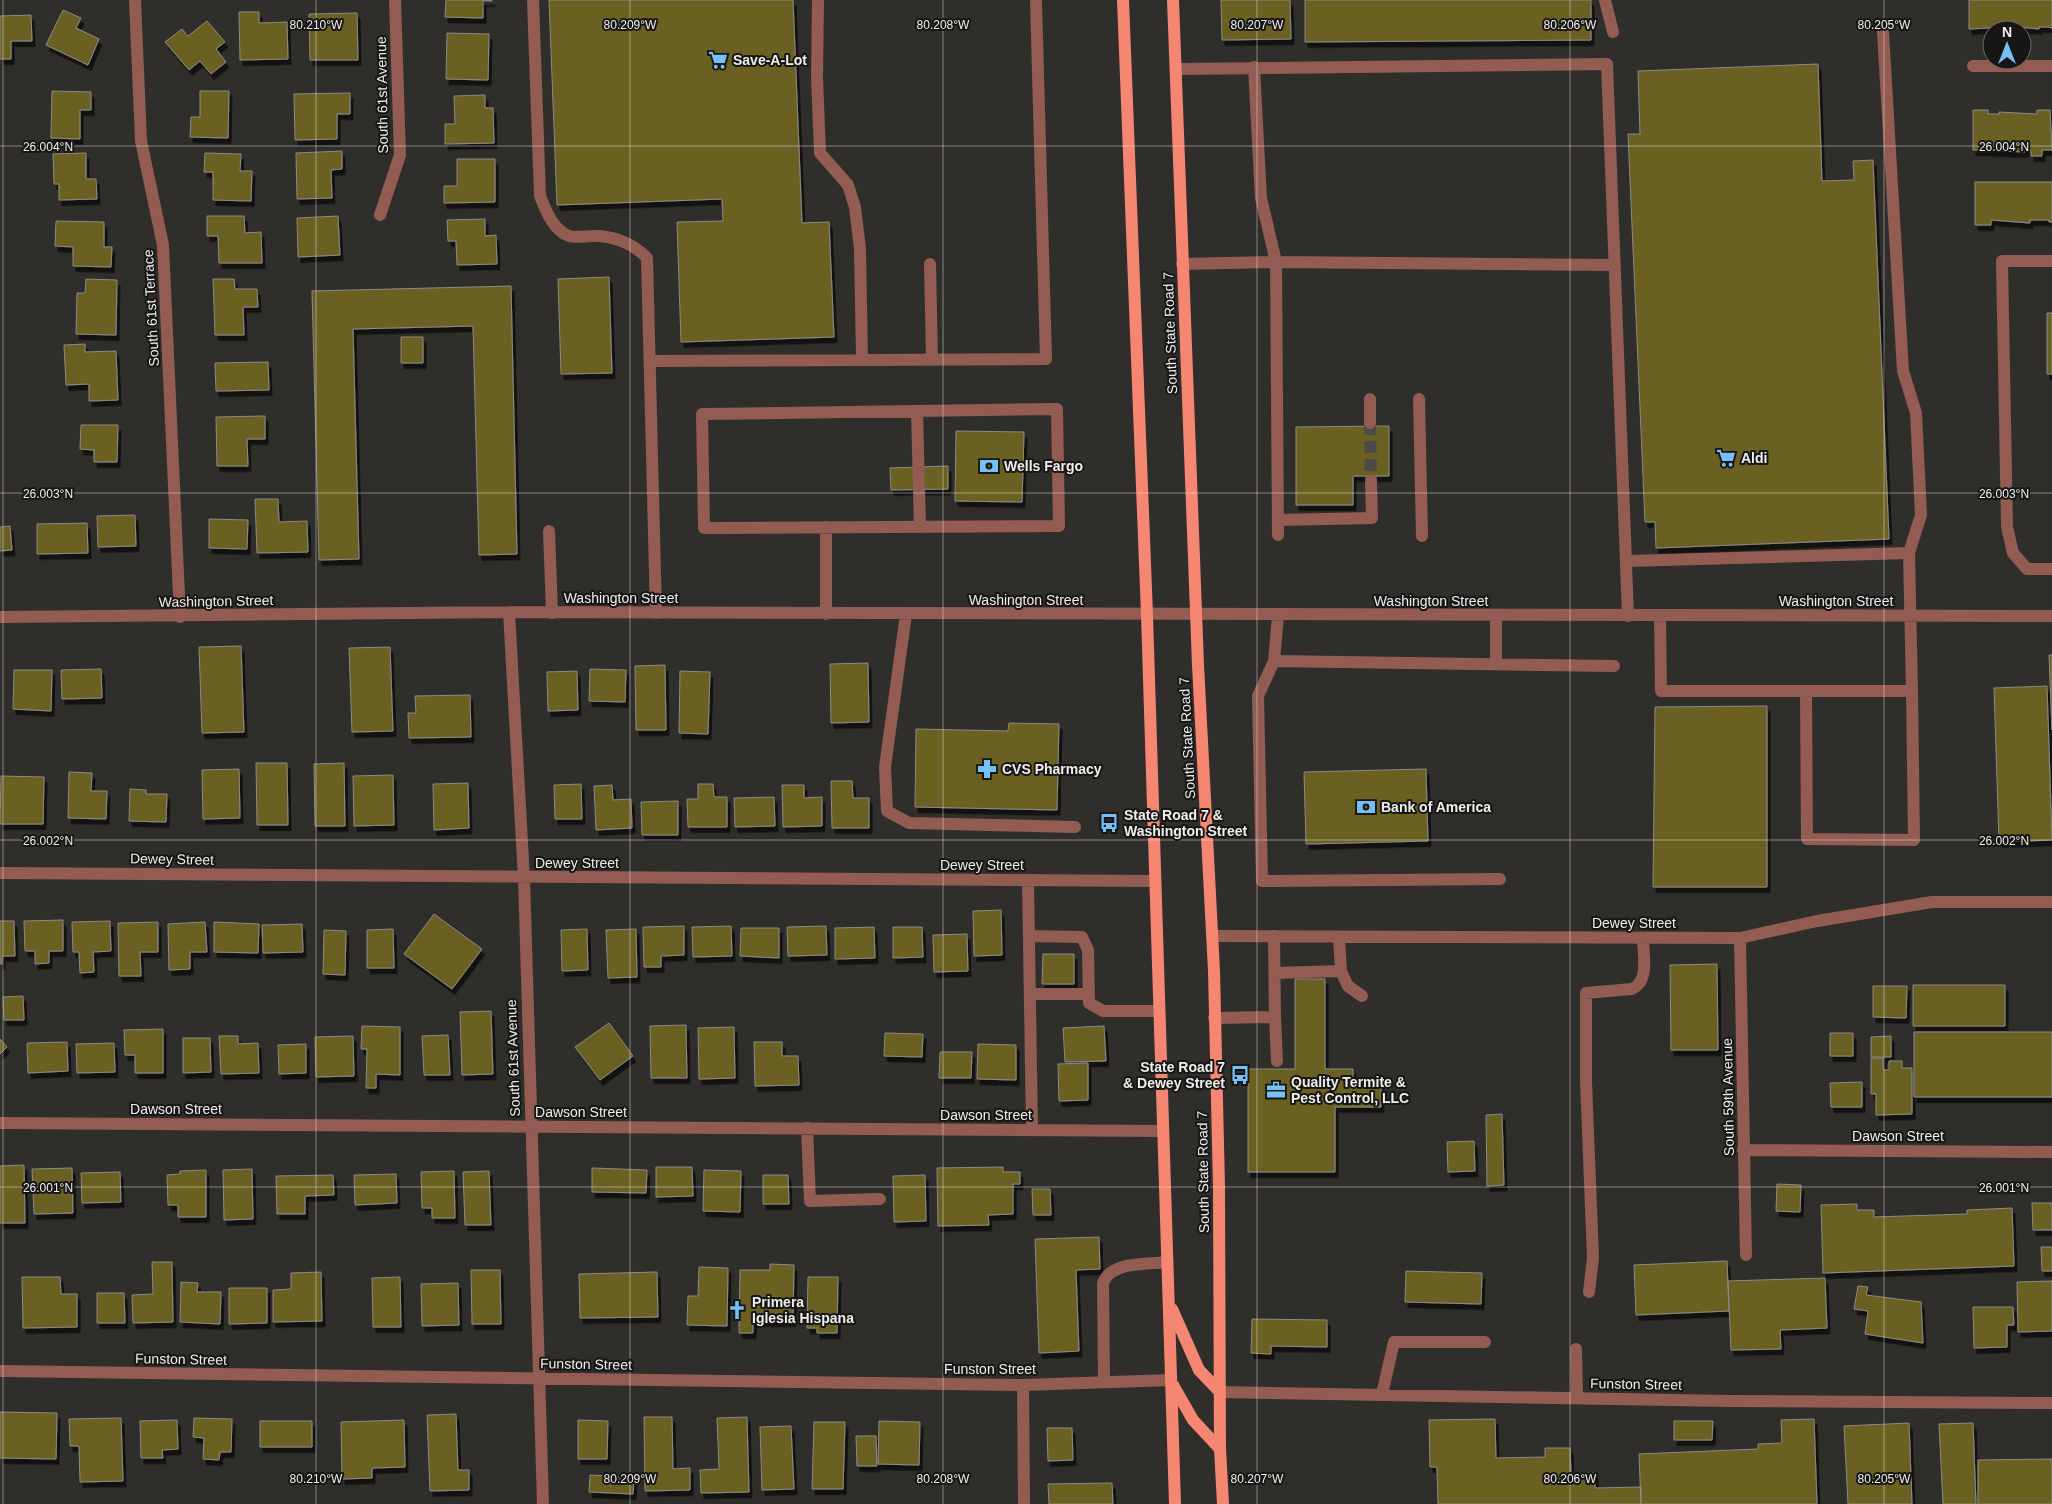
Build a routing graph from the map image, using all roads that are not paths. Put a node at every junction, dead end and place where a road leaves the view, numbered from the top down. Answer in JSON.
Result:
{"nodes":[{"id":1,"x":136,"y":0,"type":"edge"},
{"id":2,"x":395,"y":0,"type":"edge"},
{"id":3,"x":534,"y":0,"type":"edge"},
{"id":4,"x":818,"y":0,"type":"edge"},
{"id":5,"x":1123,"y":0,"type":"edge"},
{"id":6,"x":1173,"y":0,"type":"edge"},
{"id":7,"x":1605,"y":0,"type":"edge"},
{"id":8,"x":1036,"y":2,"type":"dead end"},
{"id":9,"x":1613,"y":32,"type":"dead end"},
{"id":10,"x":1883,"y":32,"type":"dead end"},
{"id":11,"x":1973,"y":66,"type":"dead end"},
{"id":12,"x":2052,"y":66,"type":"edge"},
{"id":13,"x":1254,"y":67,"type":"junction"},
{"id":14,"x":1177,"y":69,"type":"junction"},
{"id":15,"x":380,"y":216,"type":"dead end"},
{"id":16,"x":2052,"y":261,"type":"edge"},
{"id":17,"x":1276,"y":262,"type":"junction"},
{"id":18,"x":930,"y":264,"type":"dead end"},
{"id":19,"x":1182,"y":264,"type":"junction"},
{"id":20,"x":1615,"y":265,"type":"junction"},
{"id":21,"x":862,"y":359,"type":"junction"},
{"id":22,"x":932,"y":359,"type":"junction"},
{"id":23,"x":650,"y":361,"type":"junction"},
{"id":24,"x":1370,"y":399,"type":"dead end"},
{"id":25,"x":1419,"y":399,"type":"dead end"},
{"id":26,"x":917,"y":411,"type":"junction"},
{"id":27,"x":1370,"y":423,"type":"tunnel mouth"},
{"id":28,"x":1371,"y":481,"type":"tunnel mouth"},
{"id":29,"x":1278,"y":520,"type":"junction"},
{"id":30,"x":826,"y":527,"type":"junction"},
{"id":31,"x":920,"y":527,"type":"junction"},
{"id":32,"x":549,"y":532,"type":"dead end"},
{"id":33,"x":1278,"y":535,"type":"dead end"},
{"id":34,"x":1422,"y":536,"type":"dead end"},
{"id":35,"x":1909,"y":553,"type":"junction"},
{"id":36,"x":1627,"y":561,"type":"junction"},
{"id":37,"x":2052,"y":569,"type":"edge"},
{"id":38,"x":509,"y":612,"type":"junction"},
{"id":39,"x":552,"y":613,"type":"junction"},
{"id":40,"x":656,"y":613,"type":"junction"},
{"id":41,"x":826,"y":614,"type":"junction"},
{"id":42,"x":906,"y":614,"type":"junction"},
{"id":43,"x":1147,"y":615,"type":"junction"},
{"id":44,"x":1197,"y":615,"type":"junction"},
{"id":45,"x":1278,"y":616,"type":"junction"},
{"id":46,"x":1496,"y":616,"type":"junction"},
{"id":47,"x":1628,"y":616,"type":"junction"},
{"id":48,"x":1660,"y":616,"type":"junction"},
{"id":49,"x":1912,"y":616,"type":"junction"},
{"id":50,"x":2052,"y":616,"type":"edge"},
{"id":51,"x":0,"y":617,"type":"edge"},
{"id":52,"x":180,"y":617,"type":"junction"},
{"id":53,"x":1274,"y":660,"type":"junction"},
{"id":54,"x":1496,"y":664,"type":"junction"},
{"id":55,"x":1614,"y":666,"type":"dead end"},
{"id":56,"x":1806,"y":691,"type":"junction"},
{"id":57,"x":1912,"y":691,"type":"junction"},
{"id":58,"x":1075,"y":827,"type":"dead end"},
{"id":59,"x":0,"y":873,"type":"edge"},
{"id":60,"x":524,"y":878,"type":"junction"},
{"id":61,"x":1028,"y":880,"type":"junction"},
{"id":62,"x":1500,"y":880,"type":"dead end"},
{"id":63,"x":1154,"y":881,"type":"junction"},
{"id":64,"x":2052,"y":902,"type":"edge"},
{"id":65,"x":1029,"y":936,"type":"junction"},
{"id":66,"x":1212,"y":936,"type":"junction"},
{"id":67,"x":1274,"y":936,"type":"junction"},
{"id":68,"x":1339,"y":937,"type":"junction"},
{"id":69,"x":1643,"y":938,"type":"junction"},
{"id":70,"x":1740,"y":938,"type":"junction"},
{"id":71,"x":1341,"y":971,"type":"junction"},
{"id":72,"x":1275,"y":973,"type":"junction"},
{"id":73,"x":1030,"y":994,"type":"junction"},
{"id":74,"x":1089,"y":994,"type":"junction"},
{"id":75,"x":1362,"y":996,"type":"dead end"},
{"id":76,"x":1158,"y":1011,"type":"junction"},
{"id":77,"x":1276,"y":1017,"type":"junction"},
{"id":78,"x":1214,"y":1018,"type":"junction"},
{"id":79,"x":1277,"y":1060,"type":"dead end"},
{"id":80,"x":0,"y":1123,"type":"edge"},
{"id":81,"x":530,"y":1126,"type":"junction"},
{"id":82,"x":807,"y":1128,"type":"junction"},
{"id":83,"x":1032,"y":1130,"type":"junction"},
{"id":84,"x":1163,"y":1131,"type":"junction"},
{"id":85,"x":1743,"y":1150,"type":"junction"},
{"id":86,"x":2052,"y":1152,"type":"edge"},
{"id":87,"x":880,"y":1199,"type":"dead end"},
{"id":88,"x":1746,"y":1255,"type":"dead end"},
{"id":89,"x":1166,"y":1262,"type":"junction"},
{"id":90,"x":1589,"y":1292,"type":"dead end"},
{"id":91,"x":1168,"y":1302,"type":"junction"},
{"id":92,"x":1484,"y":1342,"type":"dead end"},
{"id":93,"x":1576,"y":1349,"type":"dead end"},
{"id":94,"x":0,"y":1371,"type":"edge"},
{"id":95,"x":538,"y":1379,"type":"junction"},
{"id":96,"x":1171,"y":1380,"type":"junction"},
{"id":97,"x":1104,"y":1382,"type":"junction"},
{"id":98,"x":1023,"y":1385,"type":"junction"},
{"id":99,"x":1220,"y":1392,"type":"junction"},
{"id":100,"x":1382,"y":1394,"type":"junction"},
{"id":101,"x":1577,"y":1397,"type":"junction"},
{"id":102,"x":2052,"y":1403,"type":"edge"},
{"id":103,"x":1220,"y":1449,"type":"junction"},
{"id":104,"x":544,"y":1504,"type":"edge"},
{"id":105,"x":1024,"y":1504,"type":"edge"},
{"id":106,"x":1175,"y":1504,"type":"edge"},
{"id":107,"x":1223,"y":1504,"type":"edge"}],
"edges":[{"from":1,"to":52,"type":"street","name":"South 61st Terrace"},
{"from":2,"to":15,"type":"street","name":"South 61st Avenue"},
{"from":3,"to":23,"type":"street"},
{"from":4,"to":21,"type":"street"},
{"from":5,"to":43,"type":"main road"},
{"from":6,"to":14,"type":"main road","name":"South State Road 7"},
{"from":7,"to":9,"type":"street"},
{"from":8,"to":22,"type":"street"},
{"from":10,"to":35,"type":"street"},
{"from":11,"to":12,"type":"street"},
{"from":13,"to":14,"type":"street"},
{"from":13,"to":17,"type":"street"},
{"from":13,"to":20,"type":"street"},
{"from":14,"to":19,"type":"main road","name":"South State Road 7"},
{"from":16,"to":37,"type":"street"},
{"from":17,"to":19,"type":"street"},
{"from":17,"to":20,"type":"street"},
{"from":17,"to":29,"type":"street"},
{"from":18,"to":22,"type":"street"},
{"from":19,"to":44,"type":"main road","name":"South State Road 7"},
{"from":20,"to":36,"type":"street"},
{"from":21,"to":22,"type":"street"},
{"from":21,"to":23,"type":"street"},
{"from":23,"to":40,"type":"street"},
{"from":24,"to":27,"type":"street"},
{"from":25,"to":34,"type":"street"},
{"from":26,"to":30,"type":"street"},
{"from":26,"to":31,"type":"street"},
{"from":26,"to":31,"type":"street"},
{"from":28,"to":29,"type":"street"},
{"from":29,"to":33,"type":"street"},
{"from":30,"to":31,"type":"street"},
{"from":30,"to":41,"type":"street"},
{"from":32,"to":39,"type":"street"},
{"from":35,"to":36,"type":"street"},
{"from":35,"to":49,"type":"street"},
{"from":36,"to":47,"type":"street"},
{"from":38,"to":39,"type":"street","name":"Washington Street"},
{"from":38,"to":52,"type":"street","name":"Washington Street"},
{"from":38,"to":60,"type":"street","name":"South 61st Avenue"},
{"from":39,"to":40,"type":"street","name":"Washington Street"},
{"from":40,"to":41,"type":"street","name":"Washington Street"},
{"from":41,"to":42,"type":"street","name":"Washington Street"},
{"from":42,"to":43,"type":"street","name":"Washington Street"},
{"from":42,"to":58,"type":"street"},
{"from":43,"to":44,"type":"street","name":"Washington Street"},
{"from":43,"to":63,"type":"main road"},
{"from":44,"to":45,"type":"street","name":"Washington Street"},
{"from":44,"to":66,"type":"main road","name":"South State Road 7"},
{"from":45,"to":46,"type":"street","name":"Washington Street"},
{"from":45,"to":53,"type":"street"},
{"from":46,"to":47,"type":"street","name":"Washington Street"},
{"from":46,"to":54,"type":"street"},
{"from":47,"to":48,"type":"street","name":"Washington Street"},
{"from":48,"to":49,"type":"street","name":"Washington Street"},
{"from":48,"to":56,"type":"street"},
{"from":49,"to":50,"type":"street","name":"Washington Street"},
{"from":49,"to":57,"type":"street"},
{"from":51,"to":52,"type":"street","name":"Washington Street"},
{"from":53,"to":54,"type":"street"},
{"from":53,"to":62,"type":"street"},
{"from":54,"to":55,"type":"street"},
{"from":56,"to":57,"type":"street"},
{"from":56,"to":57,"type":"street"},
{"from":59,"to":60,"type":"street","name":"Dewey Street"},
{"from":60,"to":61,"type":"street","name":"Dewey Street"},
{"from":60,"to":81,"type":"street","name":"South 61st Avenue"},
{"from":61,"to":63,"type":"street","name":"Dewey Street"},
{"from":61,"to":65,"type":"street"},
{"from":63,"to":76,"type":"main road"},
{"from":64,"to":70,"type":"street","name":"Dewey Street"},
{"from":65,"to":73,"type":"street"},
{"from":65,"to":74,"type":"street"},
{"from":66,"to":67,"type":"street","name":"Dewey Street"},
{"from":66,"to":78,"type":"main road","name":"South State Road 7"},
{"from":67,"to":68,"type":"street","name":"Dewey Street"},
{"from":67,"to":72,"type":"street"},
{"from":68,"to":69,"type":"street","name":"Dewey Street"},
{"from":68,"to":71,"type":"street"},
{"from":69,"to":70,"type":"street","name":"Dewey Street"},
{"from":69,"to":90,"type":"street"},
{"from":70,"to":85,"type":"street","name":"South 59th Avenue"},
{"from":71,"to":72,"type":"street"},
{"from":71,"to":75,"type":"street"},
{"from":72,"to":77,"type":"street"},
{"from":73,"to":74,"type":"street"},
{"from":73,"to":83,"type":"street"},
{"from":74,"to":76,"type":"street"},
{"from":76,"to":84,"type":"main road"},
{"from":77,"to":78,"type":"street"},
{"from":77,"to":79,"type":"street"},
{"from":78,"to":99,"type":"main road","name":"South State Road 7"},
{"from":80,"to":81,"type":"street","name":"Dawson Street"},
{"from":81,"to":82,"type":"street","name":"Dawson Street"},
{"from":81,"to":95,"type":"street","name":"South 61st Avenue"},
{"from":82,"to":83,"type":"street","name":"Dawson Street"},
{"from":82,"to":87,"type":"street"},
{"from":83,"to":84,"type":"street","name":"Dawson Street"},
{"from":84,"to":89,"type":"main road"},
{"from":85,"to":86,"type":"street","name":"Dawson Street"},
{"from":85,"to":88,"type":"street","name":"South 59th Avenue"},
{"from":89,"to":91,"type":"main road"},
{"from":89,"to":97,"type":"street"},
{"from":91,"to":96,"type":"main road"},
{"from":91,"to":99,"type":"main road"},
{"from":92,"to":100,"type":"street"},
{"from":93,"to":101,"type":"street"},
{"from":94,"to":95,"type":"street","name":"Funston Street"},
{"from":95,"to":98,"type":"street","name":"Funston Street"},
{"from":95,"to":104,"type":"street","name":"South 61st Avenue"},
{"from":96,"to":97,"type":"street","name":"Funston Street"},
{"from":96,"to":103,"type":"main road"},
{"from":96,"to":106,"type":"main road"},
{"from":97,"to":98,"type":"street","name":"Funston Street"},
{"from":98,"to":105,"type":"street"},
{"from":99,"to":100,"type":"street","name":"Funston Street"},
{"from":99,"to":103,"type":"main road","name":"South State Road 7"},
{"from":100,"to":101,"type":"street","name":"Funston Street"},
{"from":101,"to":102,"type":"street","name":"Funston Street"},
{"from":103,"to":107,"type":"main road","name":"South State Road 7"}]}
